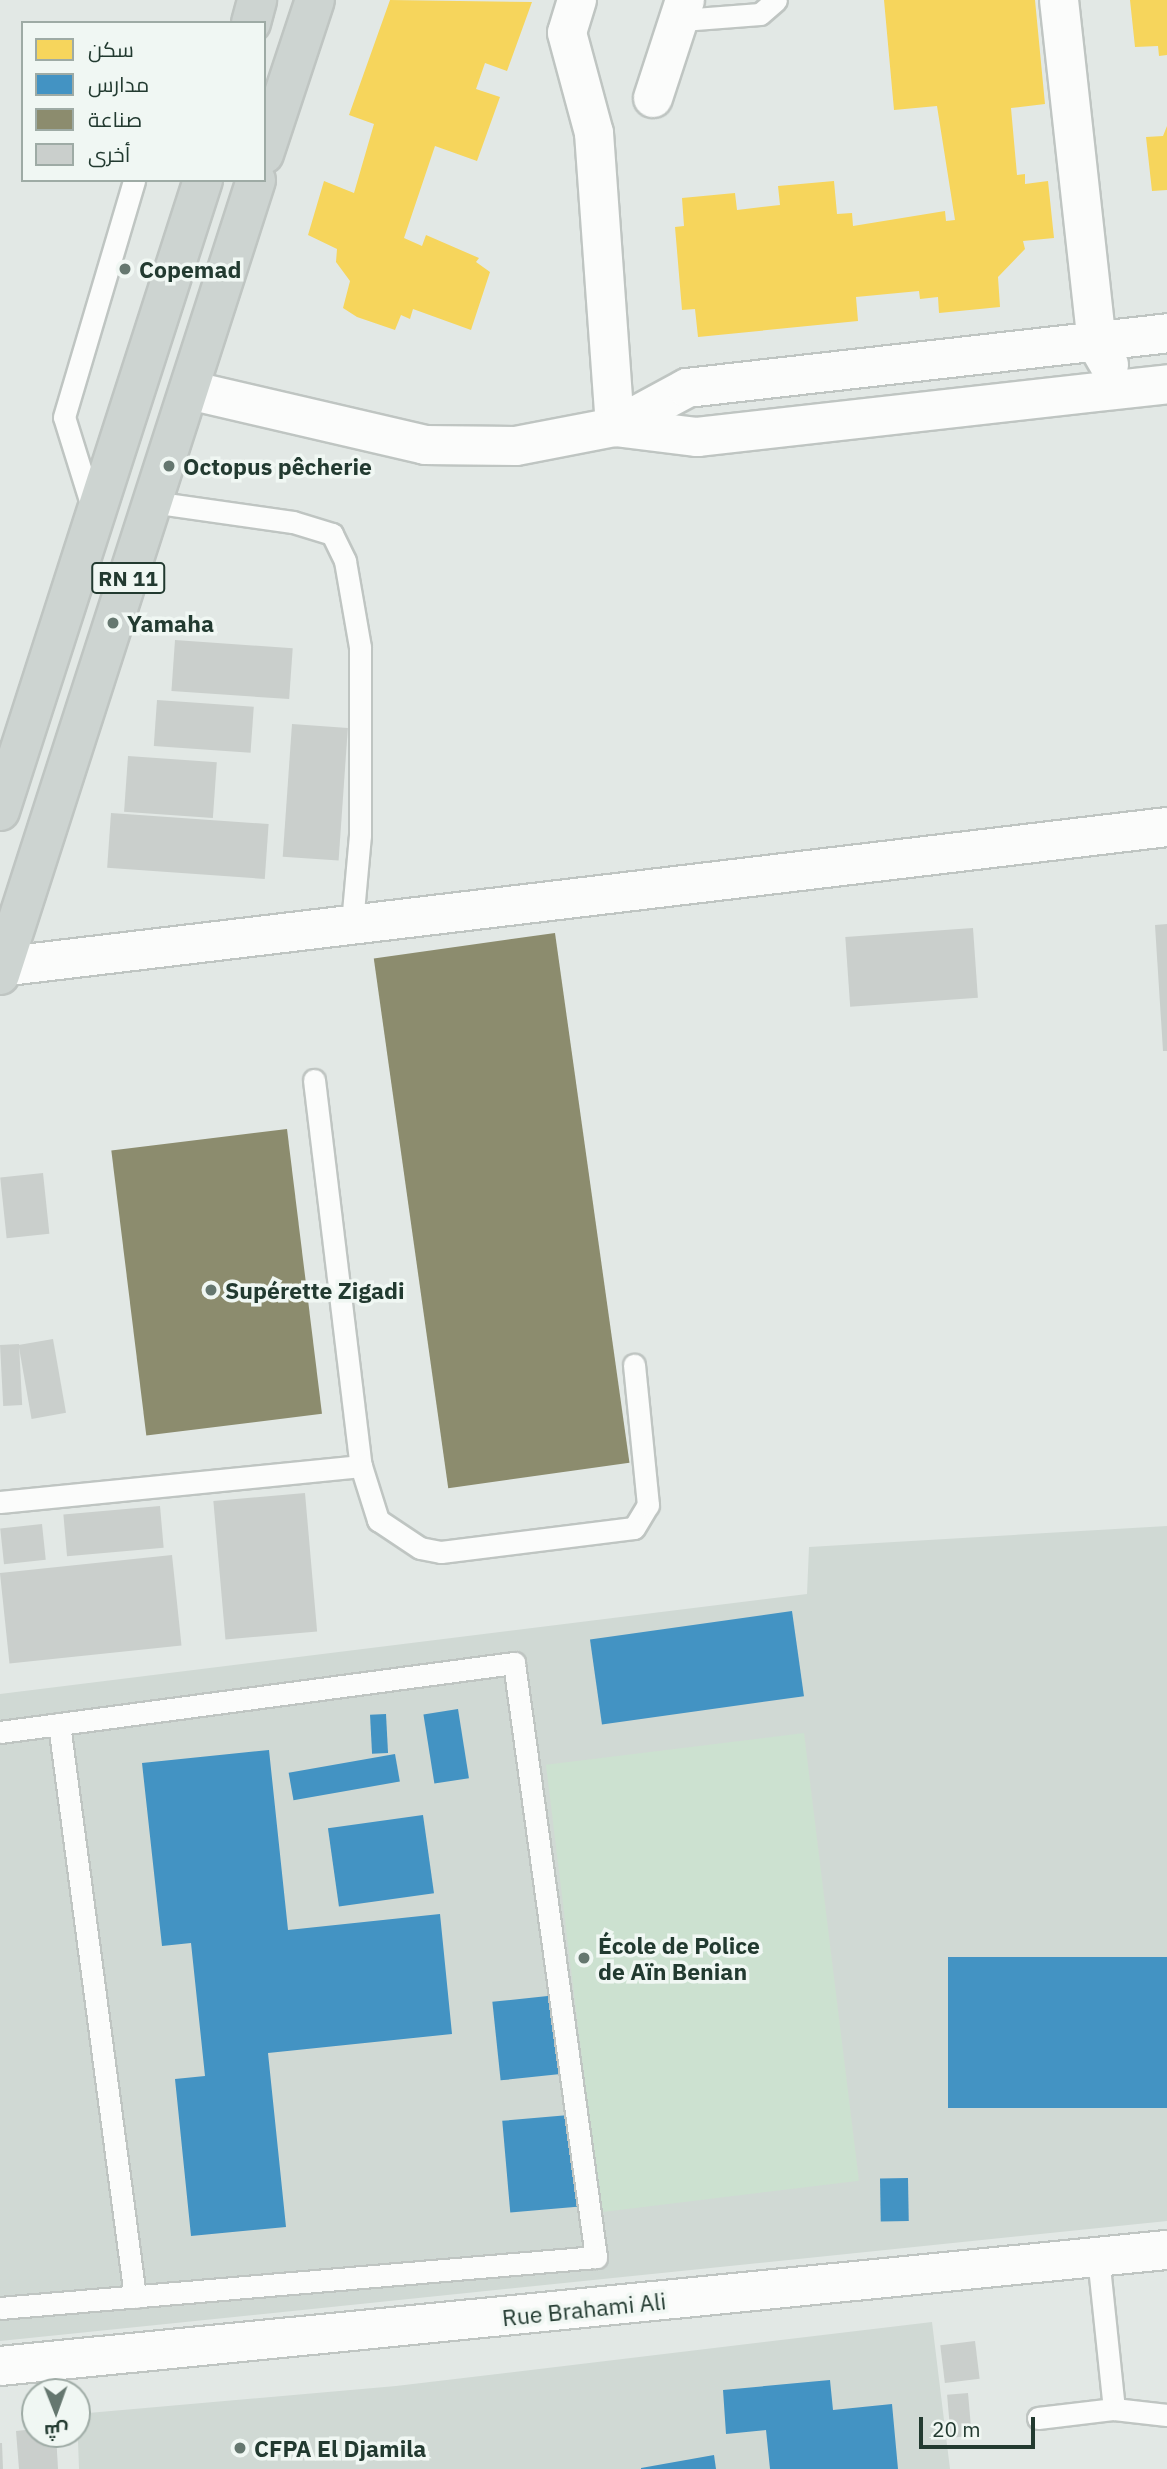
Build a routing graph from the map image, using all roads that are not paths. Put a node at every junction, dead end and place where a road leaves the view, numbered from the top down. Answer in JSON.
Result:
{"nodes":[{"id":1,"x":257,"y":0,"type":"edge"},
{"id":2,"x":315,"y":0,"type":"edge"},
{"id":3,"x":577,"y":0,"type":"edge"},
{"id":4,"x":776,"y":0,"type":"edge"},
{"id":5,"x":1059,"y":0,"type":"edge"},
{"id":6,"x":684,"y":10,"type":"edge"},
{"id":7,"x":252,"y":21,"type":"edge"},
{"id":8,"x":653,"y":98,"type":"dead end"},
{"id":9,"x":266,"y":148,"type":"edge"},
{"id":10,"x":134,"y":182,"type":"edge"},
{"id":11,"x":202,"y":182,"type":"edge"},
{"id":12,"x":255,"y":182,"type":"edge"},
{"id":13,"x":1167,"y":333,"type":"edge"},
{"id":14,"x":1097,"y":344,"type":"junction"},
{"id":15,"x":1167,"y":384,"type":"edge"},
{"id":16,"x":189,"y":390,"type":"junction"},
{"id":17,"x":1125,"y":390,"type":"junction"},
{"id":18,"x":615,"y":427,"type":"junction"},
{"id":19,"x":152,"y":502,"type":"junction"},
{"id":20,"x":96,"y":519,"type":"junction"},
{"id":21,"x":0,"y":811,"type":"edge"},
{"id":22,"x":1167,"y":827,"type":"edge"},
{"id":23,"x":352,"y":923,"type":"junction"},
{"id":24,"x":1,"y":970,"type":"edge"},
{"id":25,"x":314,"y":1080,"type":"dead end"},
{"id":26,"x":634,"y":1365,"type":"dead end"},
{"id":27,"x":361,"y":1466,"type":"junction"},
{"id":28,"x":0,"y":1502,"type":"edge"},
{"id":29,"x":59,"y":1724,"type":"junction"},
{"id":30,"x":0,"y":1732,"type":"edge"},
{"id":31,"x":1167,"y":2250,"type":"edge"},
{"id":32,"x":1098,"y":2257,"type":"junction"},
{"id":33,"x":135,"y":2297,"type":"junction"},
{"id":34,"x":0,"y":2308,"type":"edge"},
{"id":35,"x":0,"y":2366,"type":"edge"},
{"id":36,"x":1114,"y":2409,"type":"junction"},
{"id":37,"x":1167,"y":2415,"type":"edge"},
{"id":38,"x":1038,"y":2418,"type":"dead end"}],
"edges":[{"from":1,"to":7,"type":"main road"},
{"from":2,"to":9,"type":"main road"},
{"from":3,"to":18,"type":"street"},
{"from":4,"to":6,"type":"lane"},
{"from":5,"to":14,"type":"street"},
{"from":6,"to":8,"type":"street"},
{"from":10,"to":20,"type":"lane"},
{"from":11,"to":20,"type":"main road","number":"RN 11"},
{"from":12,"to":16,"type":"main road","number":"RN 11"},
{"from":13,"to":14,"type":"street"},
{"from":14,"to":17,"type":"street"},
{"from":14,"to":18,"type":"street"},
{"from":15,"to":17,"type":"street"},
{"from":16,"to":18,"type":"street"},
{"from":16,"to":19,"type":"main road","number":"RN 11"},
{"from":17,"to":18,"type":"street"},
{"from":19,"to":23,"type":"lane"},
{"from":19,"to":24,"type":"main road","number":"RN 11"},
{"from":20,"to":21,"type":"main road","number":"RN 11"},
{"from":22,"to":23,"type":"street"},
{"from":23,"to":24,"type":"street"},
{"from":25,"to":27,"type":"lane"},
{"from":26,"to":27,"type":"lane"},
{"from":27,"to":28,"type":"lane"},
{"from":29,"to":30,"type":"lane"},
{"from":29,"to":33,"type":"lane"},
{"from":29,"to":33,"type":"lane"},
{"from":31,"to":32,"type":"street","name":"Rue Brahami Ali"},
{"from":32,"to":35,"type":"street","name":"Rue Brahami Ali"},
{"from":32,"to":36,"type":"lane"},
{"from":33,"to":34,"type":"lane"},
{"from":36,"to":37,"type":"lane"},
{"from":36,"to":38,"type":"lane"}]}
